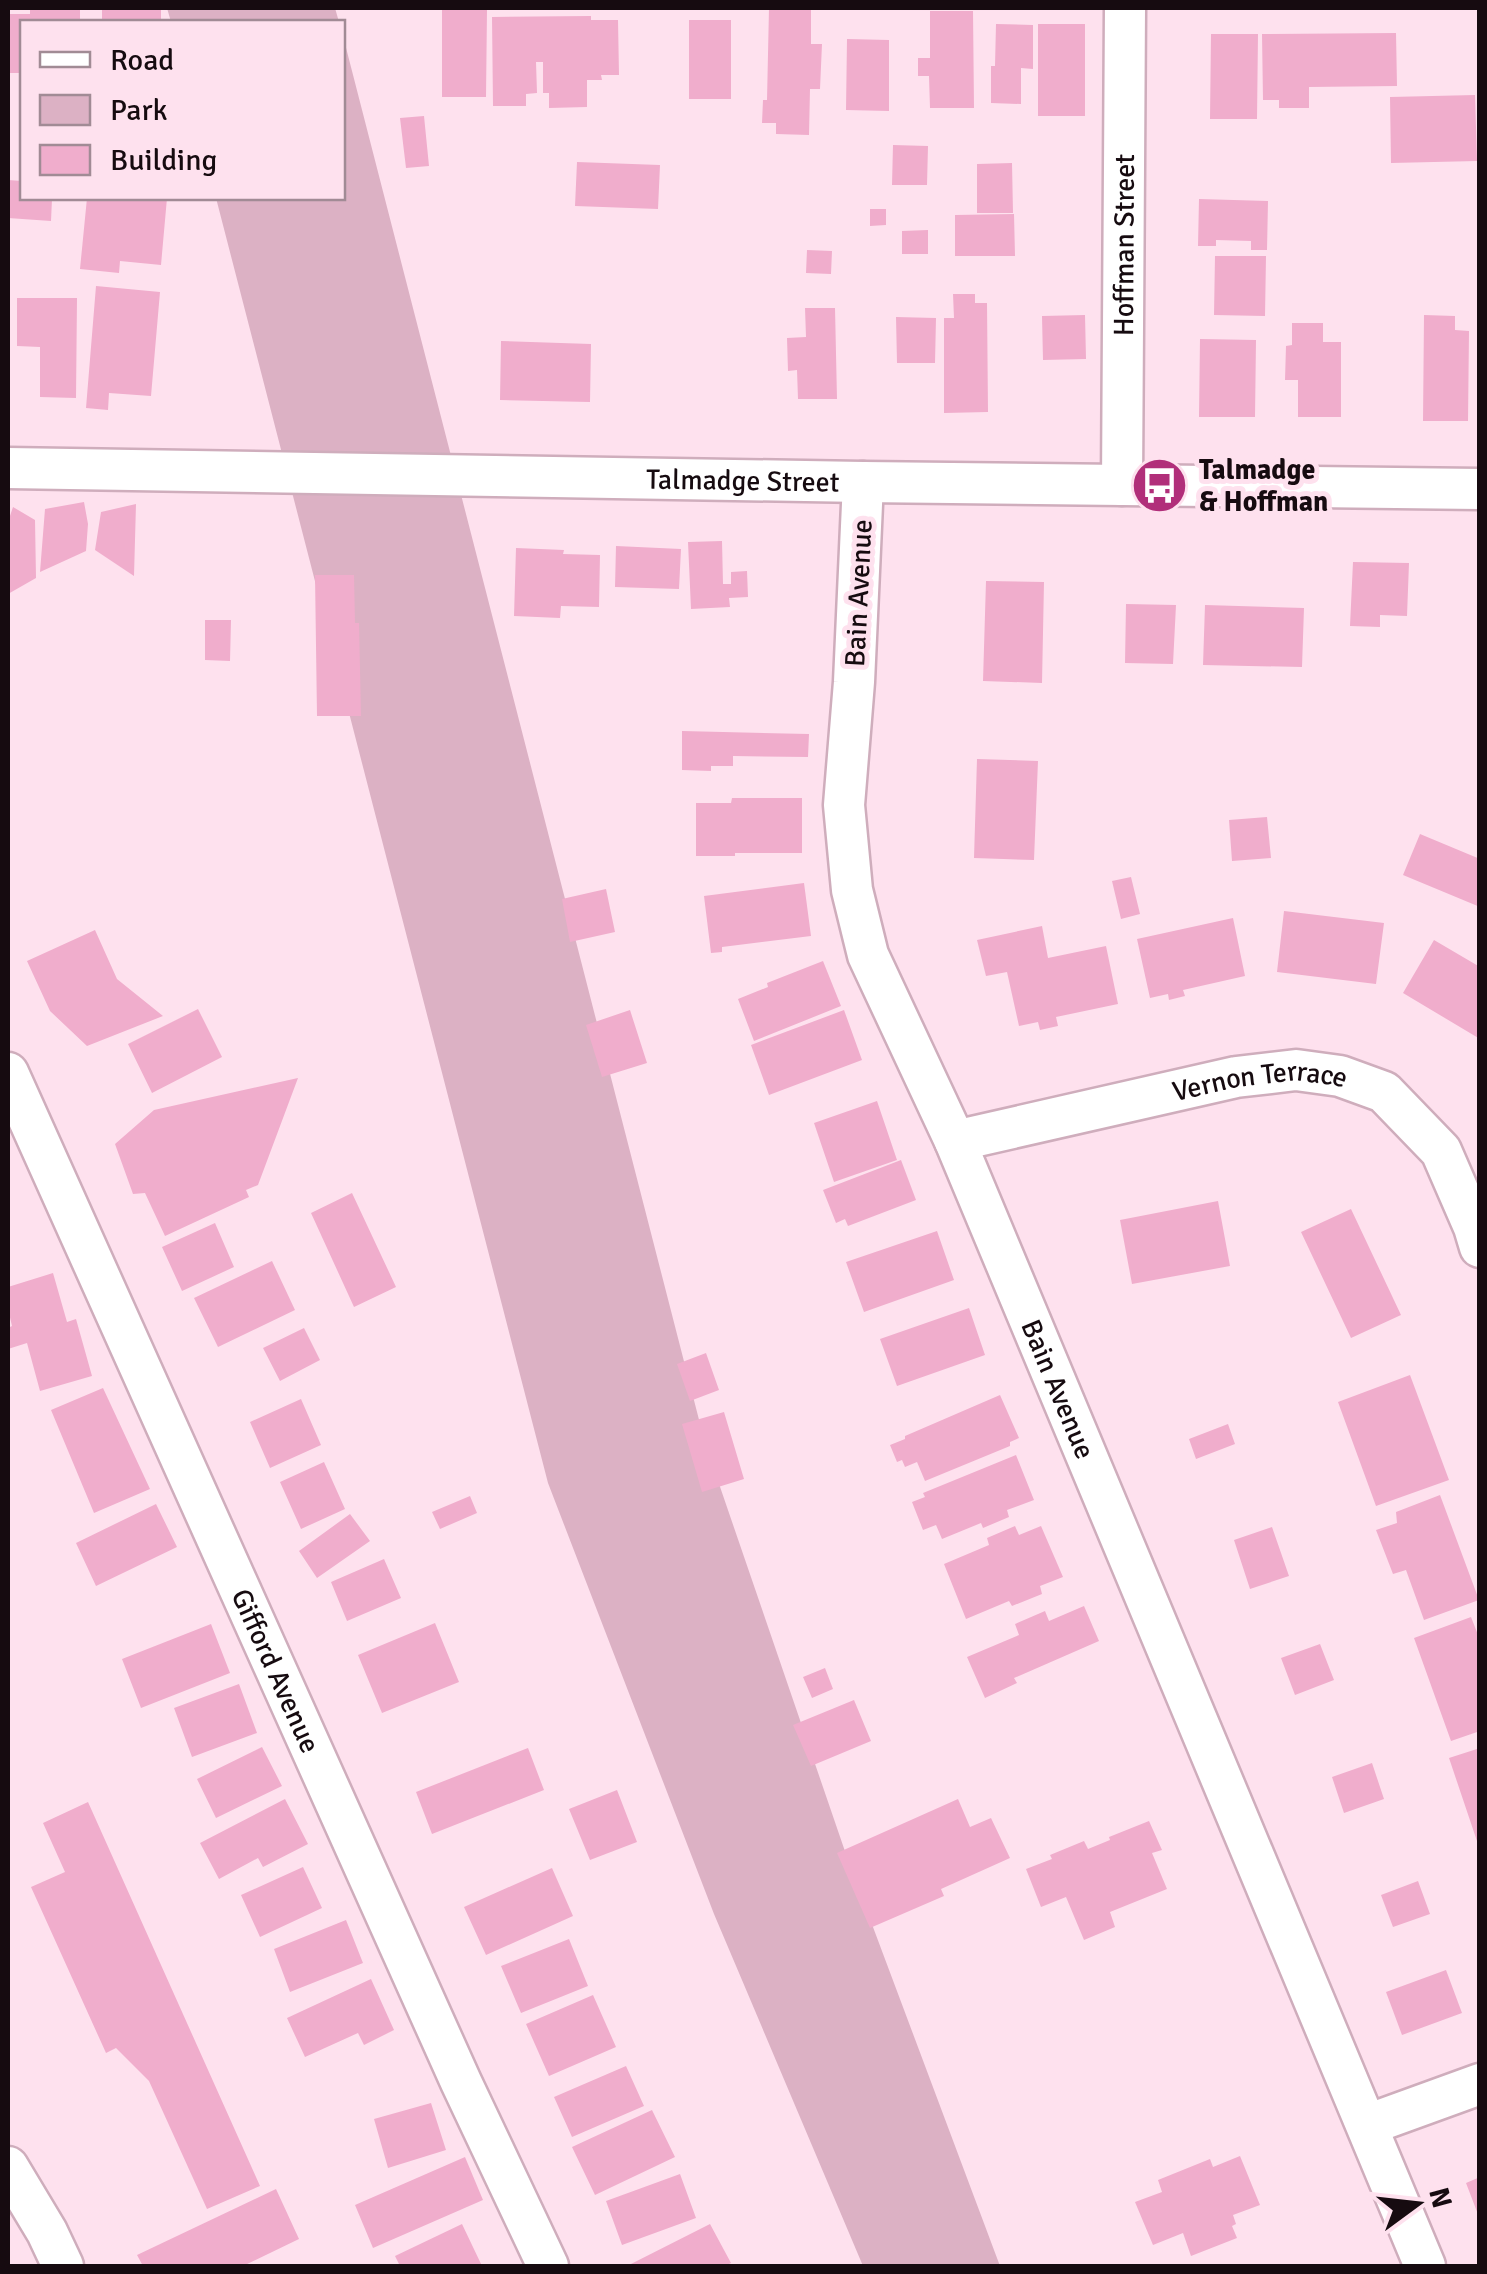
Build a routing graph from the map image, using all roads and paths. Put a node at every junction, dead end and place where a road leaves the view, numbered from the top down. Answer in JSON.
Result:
{"nodes":[{"id":1,"x":1125,"y":8,"type":"edge"},
{"id":2,"x":8,"y":468,"type":"edge"},
{"id":3,"x":863,"y":482,"type":"junction"},
{"id":4,"x":1122,"y":485,"type":"junction"},
{"id":5,"x":1480,"y":489,"type":"edge"},
{"id":6,"x":8,"y":1073,"type":"edge"},
{"id":7,"x":954,"y":1141,"type":"junction"},
{"id":8,"x":1480,"y":1247,"type":"edge"},
{"id":9,"x":1480,"y":2084,"type":"edge"},
{"id":10,"x":1368,"y":2125,"type":"junction"},
{"id":11,"x":8,"y":2166,"type":"edge"},
{"id":12,"x":63,"y":2266,"type":"edge"},
{"id":13,"x":548,"y":2266,"type":"edge"},
{"id":14,"x":1425,"y":2266,"type":"edge"}],
"edges":[{"from":1,"to":4,"type":"street","name":"Hoffman Street"},
{"from":2,"to":3,"type":"street","name":"Talmadge Street"},
{"from":3,"to":4,"type":"street","name":"Talmadge Street"},
{"from":3,"to":7,"type":"street","name":"Bain Avenue"},
{"from":4,"to":5,"type":"street","name":"Talmadge Street"},
{"from":6,"to":13,"type":"street","name":"Gifford Avenue"},
{"from":7,"to":8,"type":"street","name":"Vernon Terrace"},
{"from":7,"to":10,"type":"street","name":"Bain Avenue"},
{"from":9,"to":10,"type":"street"},
{"from":10,"to":14,"type":"street","name":"Bain Avenue"},
{"from":11,"to":12,"type":"street"}]}
